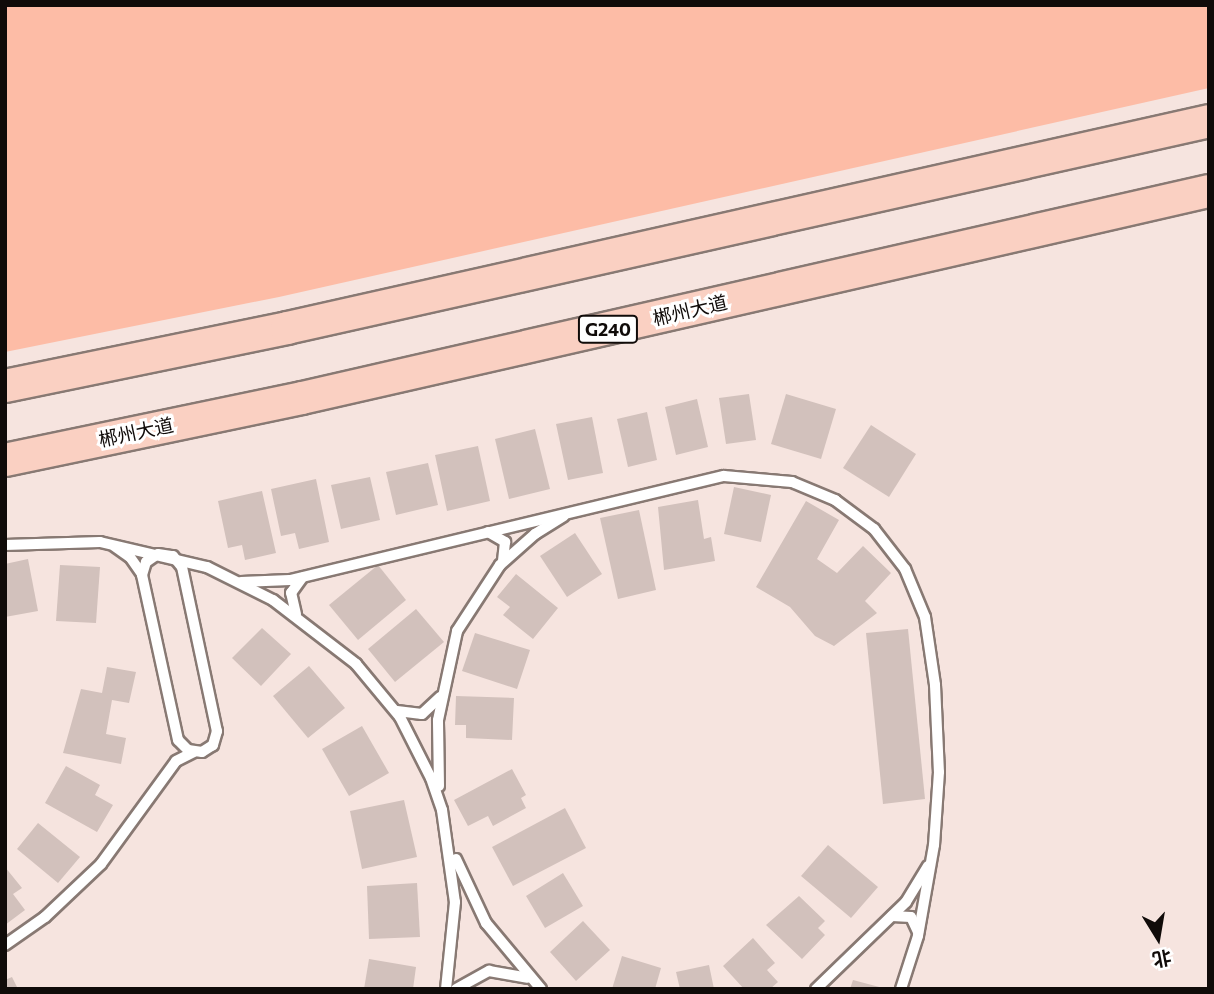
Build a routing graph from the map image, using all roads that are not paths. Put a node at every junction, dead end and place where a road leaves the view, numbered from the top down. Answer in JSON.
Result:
{"nodes":[{"id":1,"x":1209,"y":121,"type":"edge"},
{"id":2,"x":1209,"y":191,"type":"edge"},
{"id":3,"x":5,"y":386,"type":"edge"},
{"id":4,"x":5,"y":460,"type":"edge"},
{"id":5,"x":575,"y":510,"type":"junction"},
{"id":6,"x":487,"y":531,"type":"junction"},
{"id":7,"x":100,"y":542,"type":"junction"},
{"id":8,"x":5,"y":545,"type":"edge"},
{"id":9,"x":166,"y":554,"type":"junction"},
{"id":10,"x":500,"y":565,"type":"junction"},
{"id":11,"x":207,"y":567,"type":"junction"},
{"id":12,"x":142,"y":575,"type":"junction"},
{"id":13,"x":305,"y":576,"type":"junction"},
{"id":14,"x":241,"y":582,"type":"junction"},
{"id":15,"x":185,"y":584,"type":"junction"},
{"id":16,"x":303,"y":621,"type":"junction"},
{"id":17,"x":442,"y":690,"type":"junction"},
{"id":18,"x":394,"y":709,"type":"junction"},
{"id":19,"x":178,"y":740,"type":"junction"},
{"id":20,"x":194,"y":752,"type":"junction"},
{"id":21,"x":176,"y":761,"type":"junction"},
{"id":22,"x":442,"y":810,"type":"junction"},
{"id":23,"x":934,"y":845,"type":"junction"},
{"id":24,"x":892,"y":916,"type":"junction"},
{"id":25,"x":918,"y":936,"type":"junction"},
{"id":26,"x":5,"y":945,"type":"edge"},
{"id":27,"x":446,"y":989,"type":"edge"},
{"id":28,"x":456,"y":989,"type":"edge"},
{"id":29,"x":816,"y":989,"type":"edge"},
{"id":30,"x":901,"y":989,"type":"edge"}],
"edges":[{"from":1,"to":3,"type":"highway"},
{"from":2,"to":4,"type":"highway","name":"郴州大道","number":"G240"},
{"from":5,"to":6,"type":"lane"},
{"from":5,"to":10,"type":"lane"},
{"from":5,"to":23,"type":"lane"},
{"from":6,"to":10,"type":"lane"},
{"from":6,"to":13,"type":"lane"},
{"from":7,"to":8,"type":"lane"},
{"from":7,"to":9,"type":"lane"},
{"from":7,"to":12,"type":"lane"},
{"from":9,"to":11,"type":"lane"},
{"from":9,"to":12,"type":"lane"},
{"from":9,"to":15,"type":"lane"},
{"from":10,"to":17,"type":"lane"},
{"from":11,"to":14,"type":"lane"},
{"from":11,"to":15,"type":"lane"},
{"from":12,"to":19,"type":"lane"},
{"from":13,"to":14,"type":"lane"},
{"from":13,"to":16,"type":"lane"},
{"from":14,"to":16,"type":"lane"},
{"from":15,"to":20,"type":"lane"},
{"from":16,"to":18,"type":"lane"},
{"from":17,"to":18,"type":"lane"},
{"from":17,"to":22,"type":"lane"},
{"from":18,"to":22,"type":"lane"},
{"from":19,"to":20,"type":"lane"},
{"from":19,"to":21,"type":"lane"},
{"from":20,"to":21,"type":"lane"},
{"from":21,"to":26,"type":"lane"},
{"from":22,"to":27,"type":"lane"},
{"from":22,"to":28,"type":"lane"},
{"from":23,"to":24,"type":"lane"},
{"from":23,"to":25,"type":"lane"},
{"from":24,"to":25,"type":"lane"},
{"from":24,"to":29,"type":"lane"},
{"from":25,"to":30,"type":"lane"}]}
